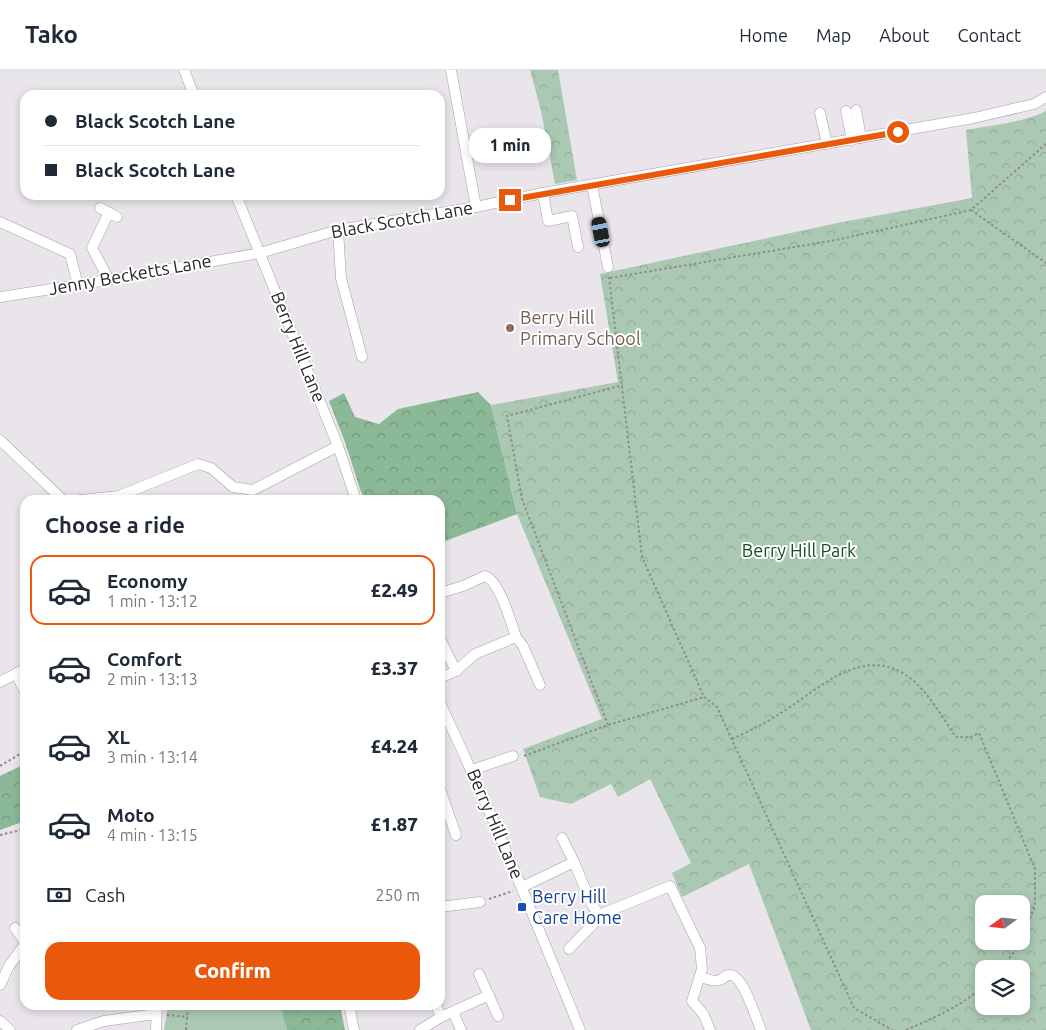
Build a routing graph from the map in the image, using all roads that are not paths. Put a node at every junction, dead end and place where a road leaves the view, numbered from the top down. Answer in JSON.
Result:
{"nodes":[{"id":1,"x":184,"y":70,"type":"edge"},
{"id":2,"x":451,"y":70,"type":"edge"},
{"id":3,"x":192,"y":90,"type":"edge"},
{"id":4,"x":1046,"y":97,"type":"edge"},
{"id":5,"x":851,"y":110,"type":"dead end"},
{"id":6,"x":820,"y":113,"type":"dead end"},
{"id":7,"x":856,"y":139,"type":"junction"},
{"id":8,"x":827,"y":144,"type":"junction"},
{"id":9,"x":592,"y":185,"type":"junction"},
{"id":10,"x":543,"y":193,"type":"junction"},
{"id":11,"x":238,"y":200,"type":"edge"},
{"id":12,"x":476,"y":207,"type":"junction"},
{"id":13,"x":109,"y":212,"type":"dead end"},
{"id":14,"x":0,"y":222,"type":"edge"},
{"id":15,"x":338,"y":230,"type":"junction"},
{"id":16,"x":578,"y":247,"type":"dead end"},
{"id":17,"x":260,"y":253,"type":"junction"},
{"id":18,"x":608,"y":267,"type":"road end"},
{"id":19,"x":109,"y":280,"type":"junction"},
{"id":20,"x":78,"y":285,"type":"junction"},
{"id":21,"x":0,"y":297,"type":"edge"},
{"id":22,"x":362,"y":357,"type":"dead end"},
{"id":23,"x":1,"y":442,"type":"edge"},
{"id":24,"x":338,"y":446,"type":"junction"},
{"id":25,"x":58,"y":495,"type":"edge"},
{"id":26,"x":121,"y":495,"type":"edge"},
{"id":27,"x":354,"y":495,"type":"edge"},
{"id":28,"x":445,"y":591,"type":"edge"},
{"id":29,"x":516,"y":637,"type":"junction"},
{"id":30,"x":445,"y":649,"type":"edge"},
{"id":31,"x":456,"y":671,"type":"junction"},
{"id":32,"x":20,"y":672,"type":"edge"},
{"id":33,"x":445,"y":676,"type":"edge"},
{"id":34,"x":0,"y":682,"type":"edge"},
{"id":35,"x":540,"y":685,"type":"dead end"},
{"id":36,"x":445,"y":713,"type":"edge"},
{"id":37,"x":517,"y":756,"type":"road end"},
{"id":38,"x":472,"y":770,"type":"junction"},
{"id":39,"x":445,"y":805,"type":"edge"},
{"id":40,"x":456,"y":835,"type":"dead end"},
{"id":41,"x":562,"y":838,"type":"dead end"},
{"id":42,"x":574,"y":862,"type":"junction"},
{"id":43,"x":522,"y":887,"type":"junction"},
{"id":44,"x":480,"y":902,"type":"road end"},
{"id":45,"x":445,"y":907,"type":"edge"},
{"id":46,"x":599,"y":915,"type":"junction"},
{"id":47,"x":15,"y":928,"type":"dead end"},
{"id":48,"x":20,"y":936,"type":"edge"},
{"id":49,"x":569,"y":949,"type":"dead end"},
{"id":50,"x":20,"y":950,"type":"edge"},
{"id":51,"x":479,"y":974,"type":"dead end"},
{"id":52,"x":700,"y":977,"type":"junction"},
{"id":53,"x":0,"y":985,"type":"edge"},
{"id":54,"x":489,"y":995,"type":"junction"},
{"id":55,"x":157,"y":1010,"type":"edge"},
{"id":56,"x":350,"y":1010,"type":"edge"},
{"id":57,"x":438,"y":1010,"type":"edge"},
{"id":58,"x":453,"y":1012,"type":"junction"},
{"id":59,"x":498,"y":1016,"type":"dead end"},
{"id":60,"x":441,"y":1017,"type":"junction"},
{"id":61,"x":0,"y":1021,"type":"edge"},
{"id":62,"x":760,"y":1028,"type":"edge"},
{"id":63,"x":10,"y":1030,"type":"edge"},
{"id":64,"x":77,"y":1030,"type":"edge"},
{"id":65,"x":156,"y":1030,"type":"edge"},
{"id":66,"x":354,"y":1030,"type":"edge"},
{"id":67,"x":420,"y":1030,"type":"edge"},
{"id":68,"x":461,"y":1030,"type":"edge"},
{"id":69,"x":580,"y":1030,"type":"edge"},
{"id":70,"x":710,"y":1030,"type":"edge"},
{"id":71,"x":749,"y":1030,"type":"edge"}],
"edges":[{"from":1,"to":3,"type":"street"},
{"from":2,"to":12,"type":"street"},
{"from":4,"to":7,"type":"street","name":"Black Scotch Lane"},
{"from":5,"to":7,"type":"street"},
{"from":6,"to":8,"type":"street"},
{"from":7,"to":8,"type":"street","name":"Black Scotch Lane"},
{"from":8,"to":9,"type":"street","name":"Black Scotch Lane"},
{"from":9,"to":10,"type":"street","name":"Black Scotch Lane"},
{"from":9,"to":18,"type":"street"},
{"from":10,"to":12,"type":"street","name":"Black Scotch Lane"},
{"from":10,"to":16,"type":"street"},
{"from":11,"to":17,"type":"street","name":"Berry Hill Lane"},
{"from":12,"to":15,"type":"street","name":"Black Scotch Lane"},
{"from":13,"to":19,"type":"street"},
{"from":14,"to":20,"type":"street"},
{"from":15,"to":17,"type":"street","name":"Black Scotch Lane"},
{"from":15,"to":22,"type":"street"},
{"from":17,"to":19,"type":"street","name":"Jenny Becketts Lane"},
{"from":17,"to":24,"type":"street","name":"Berry Hill Lane"},
{"from":19,"to":20,"type":"street","name":"Jenny Becketts Lane"},
{"from":20,"to":21,"type":"street","name":"Jenny Becketts Lane"},
{"from":23,"to":25,"type":"street"},
{"from":24,"to":26,"type":"street"},
{"from":24,"to":27,"type":"street","name":"Berry Hill Lane"},
{"from":28,"to":29,"type":"street"},
{"from":29,"to":31,"type":"street"},
{"from":29,"to":35,"type":"street"},
{"from":30,"to":31,"type":"street"},
{"from":31,"to":33,"type":"street"},
{"from":32,"to":34,"type":"street"},
{"from":36,"to":38,"type":"street","name":"Berry Hill Lane"},
{"from":37,"to":38,"type":"street"},
{"from":38,"to":43,"type":"street","name":"Berry Hill Lane"},
{"from":39,"to":40,"type":"street"},
{"from":41,"to":42,"type":"street"},
{"from":42,"to":43,"type":"street"},
{"from":42,"to":46,"type":"street"},
{"from":43,"to":69,"type":"street","name":"Berry Hill Lane"},
{"from":44,"to":45,"type":"street"},
{"from":46,"to":49,"type":"street"},
{"from":46,"to":52,"type":"street"},
{"from":47,"to":48,"type":"street"},
{"from":50,"to":53,"type":"street"},
{"from":51,"to":54,"type":"street"},
{"from":52,"to":62,"type":"street"},
{"from":52,"to":70,"type":"street"},
{"from":54,"to":58,"type":"street"},
{"from":54,"to":59,"type":"street"},
{"from":55,"to":64,"type":"street"},
{"from":55,"to":65,"type":"street"},
{"from":56,"to":66,"type":"street"},
{"from":57,"to":60,"type":"street"},
{"from":58,"to":60,"type":"street"},
{"from":58,"to":68,"type":"street"},
{"from":60,"to":67,"type":"street"},
{"from":61,"to":63,"type":"street"},
{"from":62,"to":71,"type":"street"}]}
